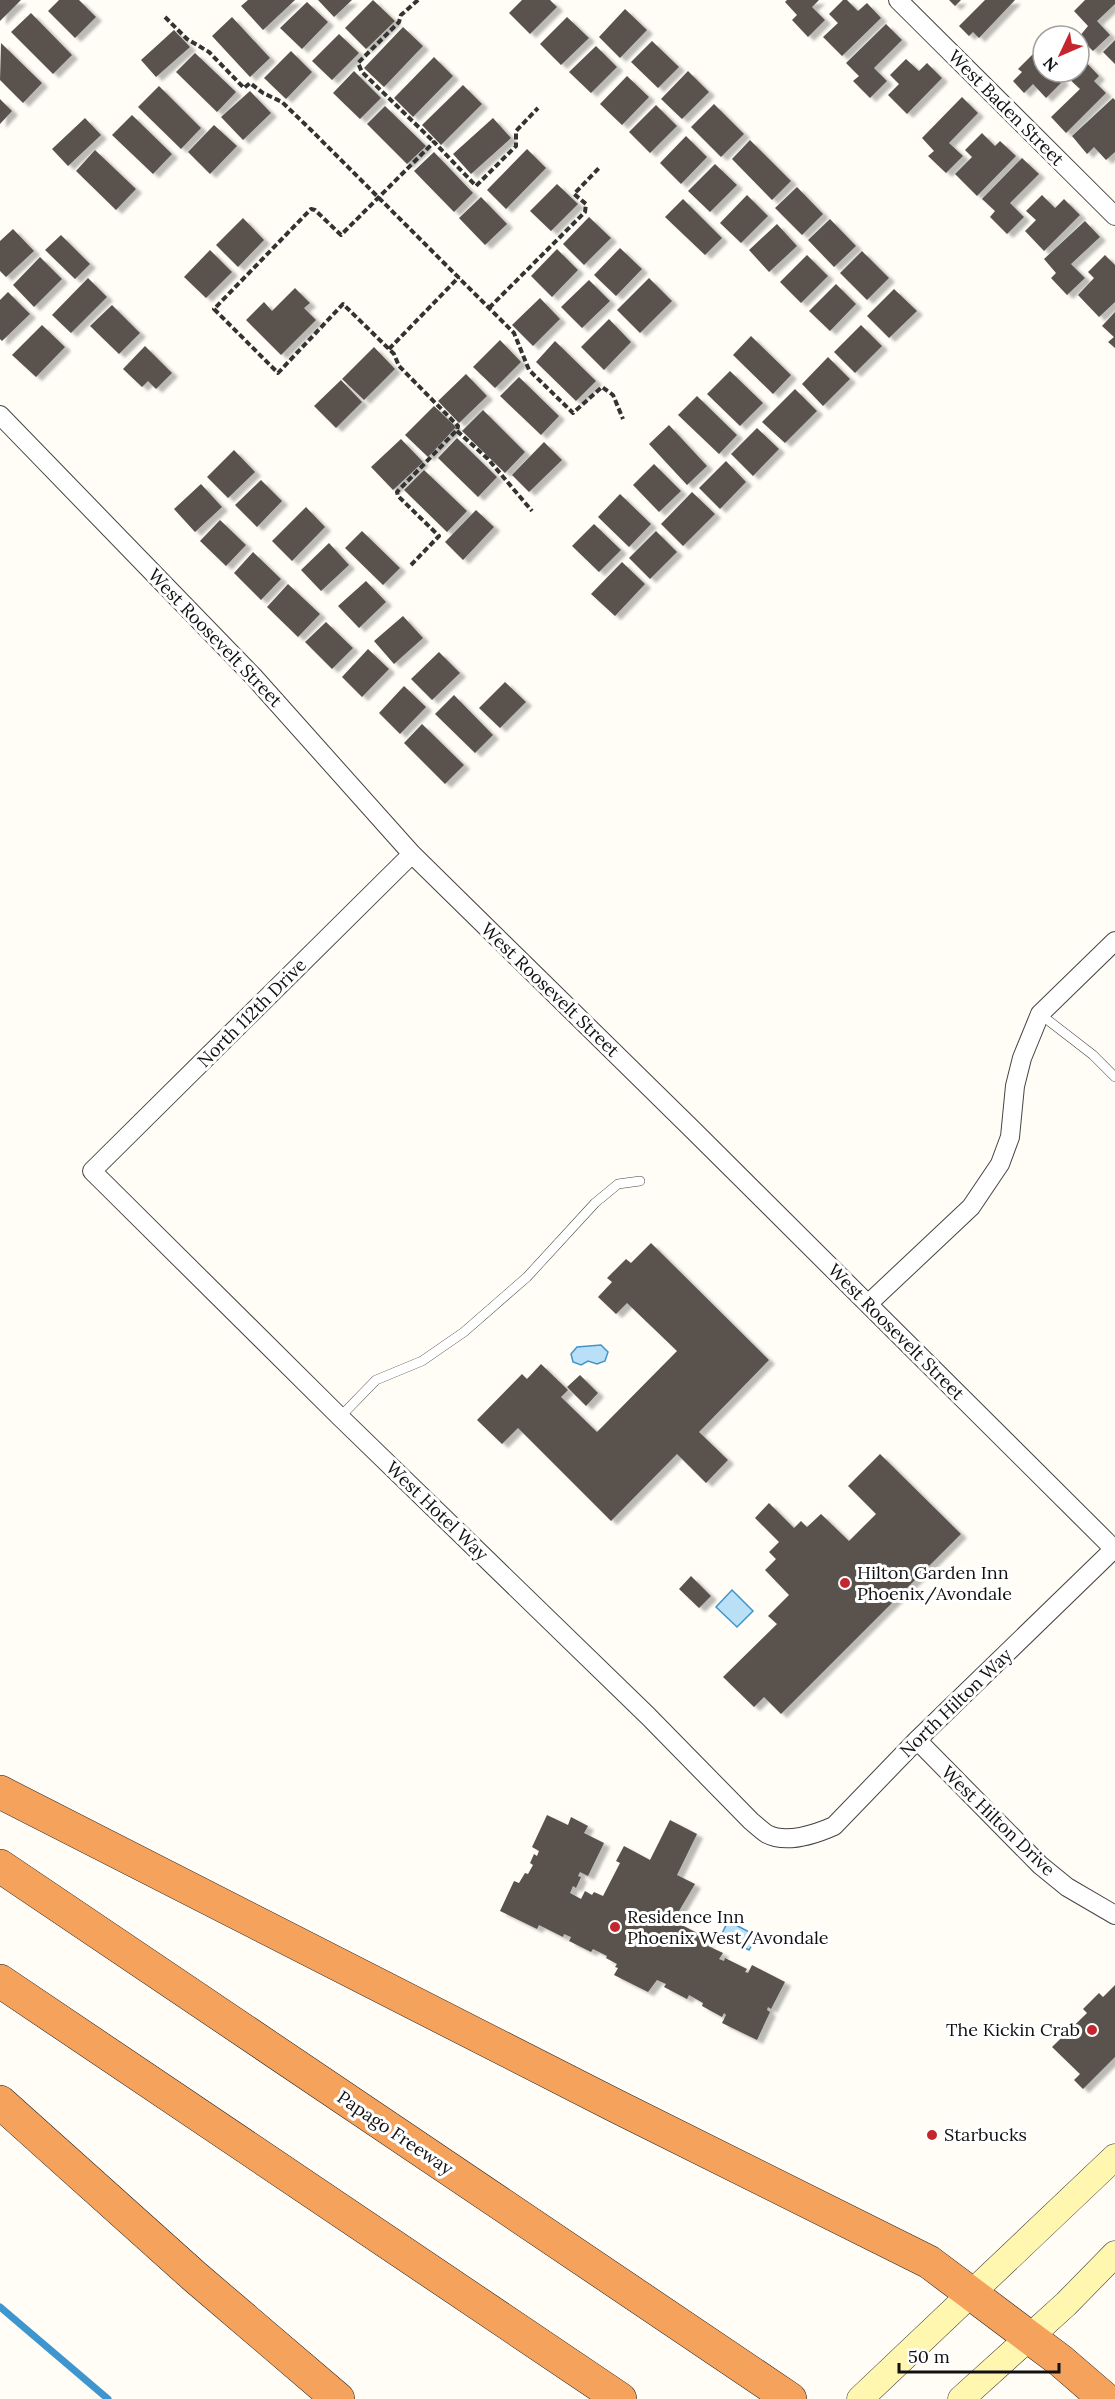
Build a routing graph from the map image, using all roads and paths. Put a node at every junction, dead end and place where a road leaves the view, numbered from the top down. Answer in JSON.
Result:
{"nodes":[{"id":1,"x":418,"y":0,"type":"edge"},
{"id":2,"x":898,"y":0,"type":"edge"},
{"id":3,"x":165,"y":17,"type":"dead end"},
{"id":4,"x":538,"y":108,"type":"dead end"},
{"id":5,"x":434,"y":142,"type":"junction"},
{"id":6,"x":599,"y":168,"type":"dead end"},
{"id":7,"x":378,"y":197,"type":"junction"},
{"id":8,"x":1115,"y":216,"type":"edge"},
{"id":9,"x":459,"y":277,"type":"junction"},
{"id":10,"x":489,"y":308,"type":"junction"},
{"id":11,"x":389,"y":349,"type":"junction"},
{"id":12,"x":0,"y":415,"type":"edge"},
{"id":13,"x":623,"y":419,"type":"dead end"},
{"id":14,"x":457,"y":430,"type":"junction"},
{"id":15,"x":532,"y":511,"type":"dead end"},
{"id":16,"x":411,"y":565,"type":"dead end"},
{"id":17,"x":412,"y":854,"type":"junction"},
{"id":18,"x":1115,"y":941,"type":"edge"},
{"id":19,"x":1040,"y":1014,"type":"junction"},
{"id":20,"x":1115,"y":1077,"type":"edge"},
{"id":21,"x":92,"y":1171,"type":"joint"},
{"id":22,"x":640,"y":1181,"type":"dead end"},
{"id":23,"x":868,"y":1304,"type":"junction"},
{"id":24,"x":340,"y":1416,"type":"junction"},
{"id":25,"x":1114,"y":1549,"type":"edge"},
{"id":26,"x":917,"y":1740,"type":"junction"},
{"id":27,"x":0,"y":1792,"type":"edge"},
{"id":28,"x":788,"y":1838,"type":"joint"},
{"id":29,"x":0,"y":1866,"type":"edge"},
{"id":30,"x":1115,"y":1915,"type":"edge"},
{"id":31,"x":0,"y":1981,"type":"edge"},
{"id":32,"x":0,"y":2102,"type":"edge"},
{"id":33,"x":1115,"y":2157,"type":"edge"},
{"id":34,"x":1115,"y":2254,"type":"edge"},
{"id":35,"x":969,"y":2294,"type":"junction"},
{"id":36,"x":1029,"y":2338,"type":"junction"},
{"id":37,"x":338,"y":2399,"type":"edge"},
{"id":38,"x":620,"y":2399,"type":"edge"},
{"id":39,"x":790,"y":2399,"type":"edge"},
{"id":40,"x":860,"y":2399,"type":"edge"},
{"id":41,"x":962,"y":2399,"type":"edge"},
{"id":42,"x":1106,"y":2399,"type":"edge"}],
"edges":[{"from":1,"to":5,"type":"path"},
{"from":2,"to":8,"type":"street","name":"West Baden Street"},
{"from":3,"to":7,"type":"path"},
{"from":4,"to":5,"type":"path"},
{"from":5,"to":7,"type":"path"},
{"from":6,"to":10,"type":"path"},
{"from":7,"to":9,"type":"path"},
{"from":7,"to":11,"type":"path"},
{"from":9,"to":10,"type":"path"},
{"from":9,"to":11,"type":"path"},
{"from":10,"to":13,"type":"path"},
{"from":11,"to":14,"type":"path"},
{"from":12,"to":17,"type":"street","name":"West Roosevelt Street"},
{"from":14,"to":15,"type":"path"},
{"from":14,"to":16,"type":"path"},
{"from":17,"to":21,"type":"street","name":"North 112th Drive"},
{"from":17,"to":23,"type":"street","name":"West Roosevelt Street"},
{"from":18,"to":19,"type":"street"},
{"from":19,"to":20,"type":"lane"},
{"from":19,"to":23,"type":"street"},
{"from":21,"to":24,"type":"street","name":"West Hotel Way"},
{"from":22,"to":24,"type":"lane"},
{"from":23,"to":25,"type":"street","name":"West Roosevelt Street"},
{"from":24,"to":28,"type":"street","name":"West Hotel Way"},
{"from":25,"to":26,"type":"street","name":"North Hilton Way"},
{"from":26,"to":28,"type":"street","name":"North Hilton Way"},
{"from":26,"to":30,"type":"street","name":"West Hilton Drive"},
{"from":27,"to":35,"type":"highway"},
{"from":29,"to":39,"type":"highway","name":"Papago Freeway"},
{"from":31,"to":38,"type":"highway"},
{"from":32,"to":37,"type":"highway"},
{"from":33,"to":35,"type":"main road"},
{"from":34,"to":36,"type":"main road"},
{"from":35,"to":36,"type":"highway"},
{"from":35,"to":40,"type":"main road"},
{"from":36,"to":41,"type":"main road"},
{"from":36,"to":42,"type":"highway"}]}
